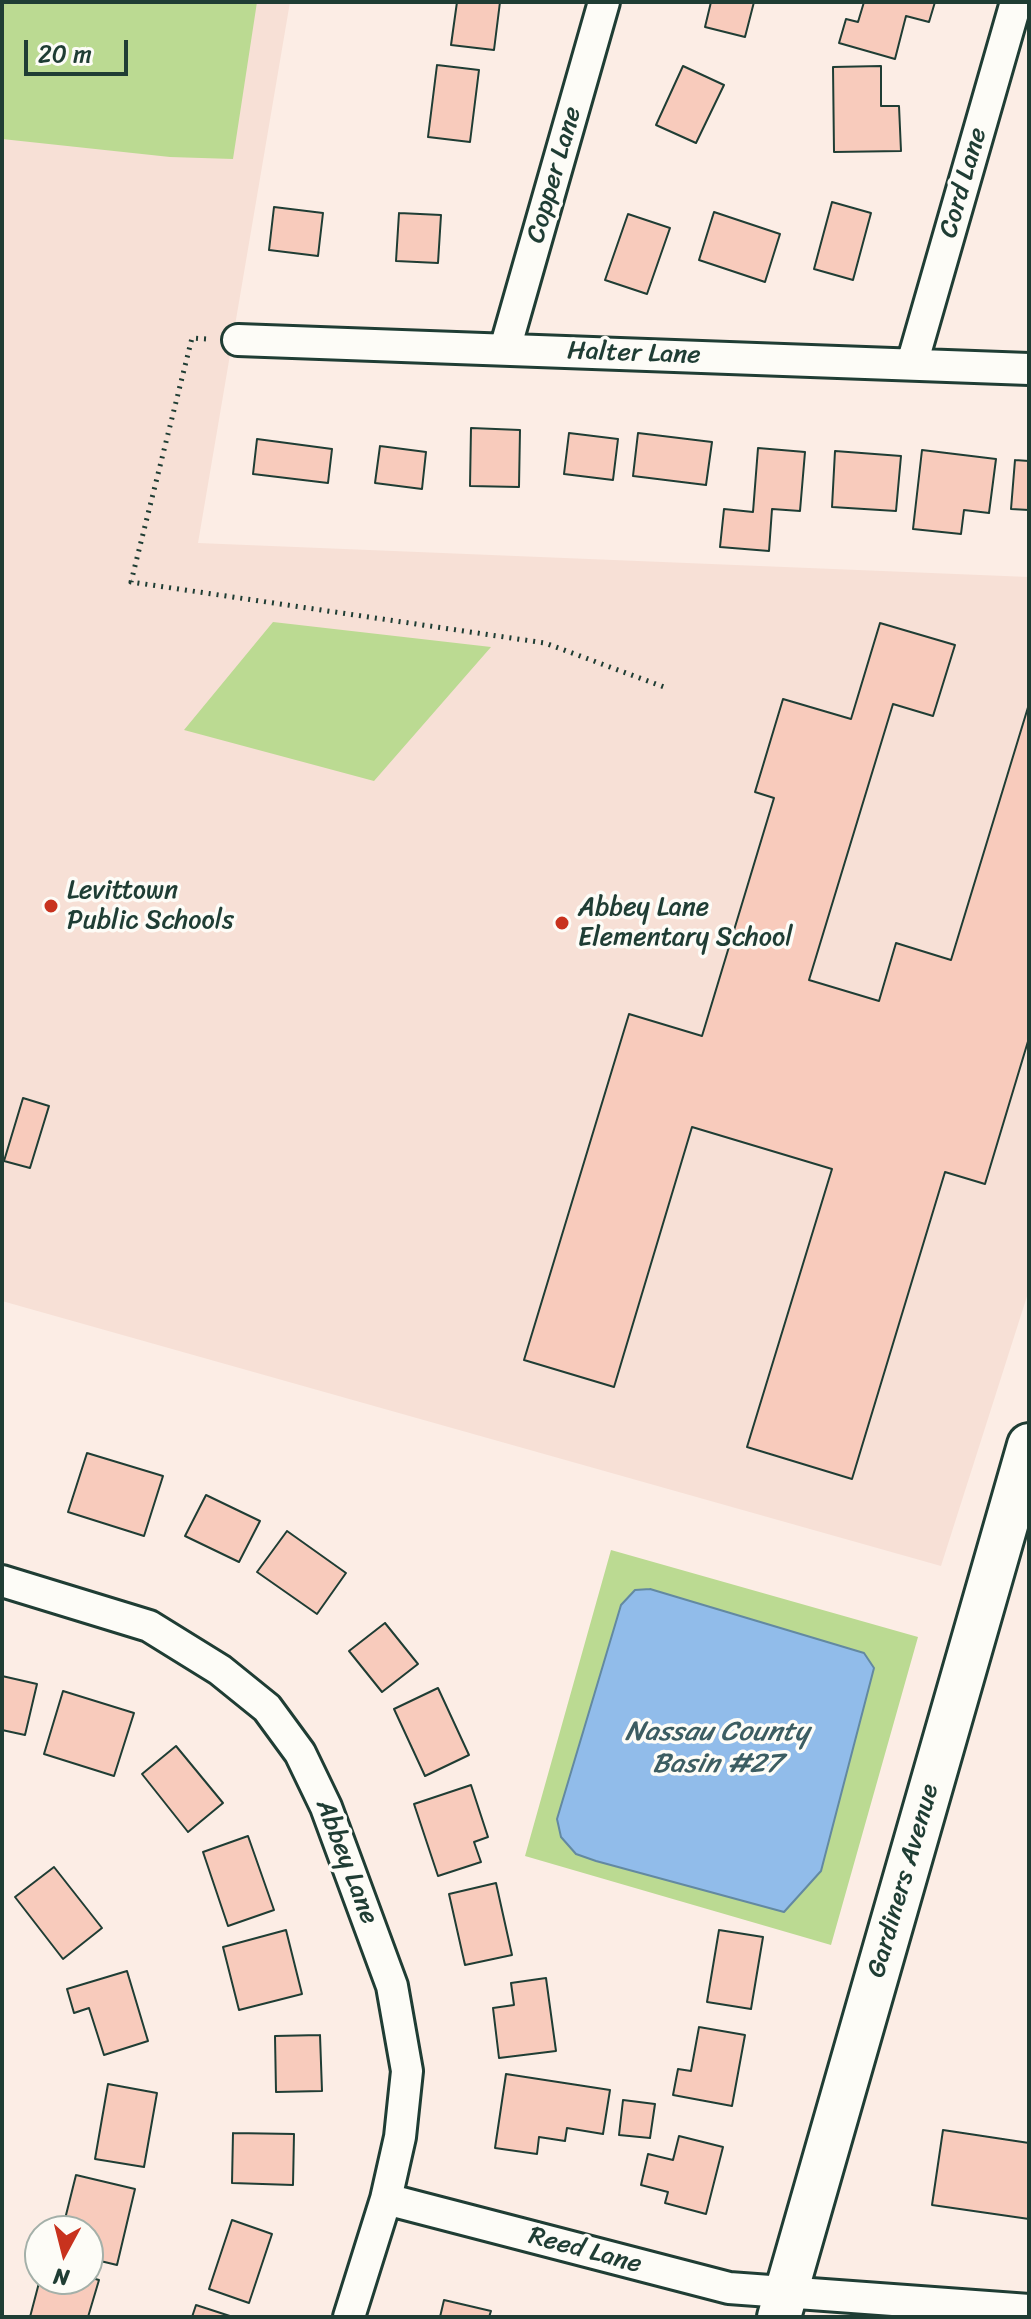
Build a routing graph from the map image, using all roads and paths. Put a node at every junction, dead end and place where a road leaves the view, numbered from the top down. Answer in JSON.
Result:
{"nodes":[{"id":1,"x":604,"y":2,"type":"edge"},
{"id":2,"x":1016,"y":2,"type":"edge"},
{"id":3,"x":238,"y":340,"type":"joint"},
{"id":4,"x":505,"y":349,"type":"junction"},
{"id":5,"x":912,"y":364,"type":"junction"},
{"id":6,"x":1029,"y":369,"type":"edge"},
{"id":7,"x":664,"y":687,"type":"dead end"},
{"id":8,"x":1029,"y":1445,"type":"edge"},
{"id":9,"x":1019,"y":1517,"type":"edge"},
{"id":10,"x":2,"y":1581,"type":"edge"},
{"id":11,"x":386,"y":2199,"type":"junction"},
{"id":12,"x":783,"y":2303,"type":"edge"},
{"id":13,"x":871,"y":2307,"type":"edge"},
{"id":14,"x":1029,"y":2310,"type":"edge"},
{"id":15,"x":349,"y":2317,"type":"edge"}],
"edges":[{"from":1,"to":4,"type":"street","name":"Copper Lane"},
{"from":2,"to":5,"type":"street","name":"Cord Lane"},
{"from":3,"to":4,"type":"street","name":"Halter Lane"},
{"from":3,"to":7,"type":"path"},
{"from":4,"to":5,"type":"street","name":"Halter Lane"},
{"from":5,"to":6,"type":"street","name":"Halter Lane"},
{"from":8,"to":9,"type":"main road","name":"Gardiners Avenue"},
{"from":9,"to":12,"type":"main road","name":"Gardiners Avenue"},
{"from":10,"to":11,"type":"street","name":"Abbey Lane"},
{"from":11,"to":12,"type":"street","name":"Reed Lane"},
{"from":11,"to":15,"type":"street","name":"Abbey Lane"},
{"from":12,"to":13,"type":"street","name":"Reed Lane"},
{"from":13,"to":14,"type":"street","name":"Reed Lane"}]}
